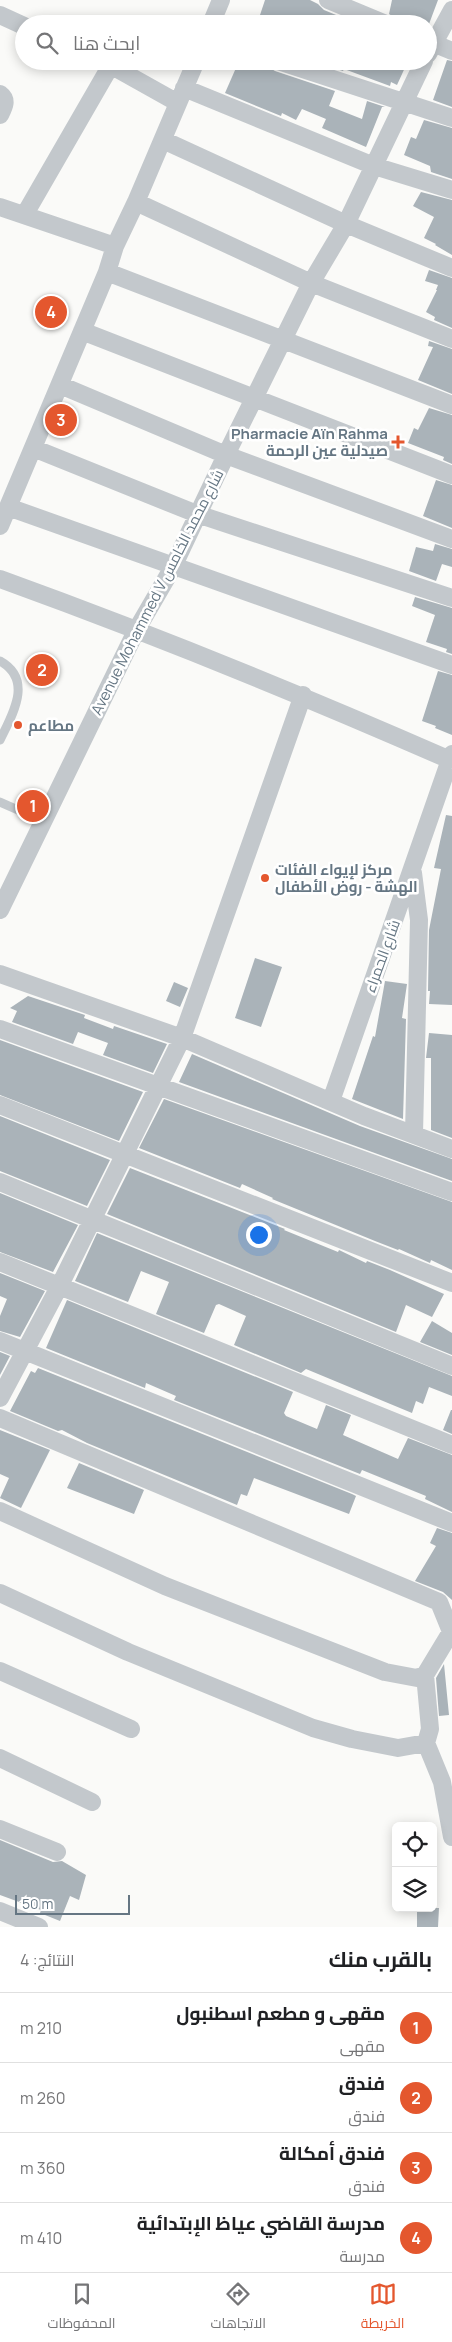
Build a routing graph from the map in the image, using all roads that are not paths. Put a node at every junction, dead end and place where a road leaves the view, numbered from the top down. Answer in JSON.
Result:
{"nodes":[{"id":1,"x":222,"y":0,"type":"edge"},
{"id":2,"x":328,"y":0,"type":"edge"},
{"id":3,"x":452,"y":10,"type":"edge"},
{"id":4,"x":0,"y":15,"type":"edge"},
{"id":5,"x":216,"y":15,"type":"edge"},
{"id":6,"x":364,"y":15,"type":"edge"},
{"id":7,"x":15,"y":22,"type":"edge"},
{"id":8,"x":437,"y":35,"type":"edge"},
{"id":9,"x":437,"y":47,"type":"edge"},
{"id":10,"x":452,"y":50,"type":"edge"},
{"id":11,"x":103,"y":70,"type":"edge"},
{"id":12,"x":123,"y":70,"type":"edge"},
{"id":13,"x":192,"y":70,"type":"edge"},
{"id":14,"x":305,"y":70,"type":"edge"},
{"id":15,"x":420,"y":70,"type":"edge"},
{"id":16,"x":0,"y":94,"type":"edge"},
{"id":17,"x":181,"y":96,"type":"junction"},
{"id":18,"x":403,"y":103,"type":"junction"},
{"id":19,"x":0,"y":115,"type":"edge"},
{"id":20,"x":452,"y":118,"type":"edge"},
{"id":21,"x":162,"y":140,"type":"junction"},
{"id":22,"x":374,"y":166,"type":"junction"},
{"id":23,"x":452,"y":190,"type":"edge"},
{"id":24,"x":136,"y":202,"type":"junction"},
{"id":25,"x":0,"y":207,"type":"edge"},
{"id":26,"x":25,"y":214,"type":"junction"},
{"id":27,"x":346,"y":224,"type":"junction"},
{"id":28,"x":115,"y":246,"type":"junction"},
{"id":29,"x":452,"y":268,"type":"edge"},
{"id":30,"x":107,"y":272,"type":"junction"},
{"id":31,"x":311,"y":284,"type":"junction"},
{"id":32,"x":82,"y":330,"type":"junction"},
{"id":33,"x":452,"y":339,"type":"edge"},
{"id":34,"x":284,"y":340,"type":"junction"},
{"id":35,"x":60,"y":385,"type":"junction"},
{"id":36,"x":255,"y":397,"type":"junction"},
{"id":37,"x":452,"y":405,"type":"edge"},
{"id":38,"x":33,"y":448,"type":"junction"},
{"id":39,"x":226,"y":455,"type":"junction"},
{"id":40,"x":452,"y":475,"type":"edge"},
{"id":41,"x":8,"y":507,"type":"junction"},
{"id":42,"x":197,"y":514,"type":"junction"},
{"id":43,"x":0,"y":526,"type":"edge"},
{"id":44,"x":452,"y":539,"type":"edge"},
{"id":45,"x":173,"y":567,"type":"junction"},
{"id":46,"x":0,"y":580,"type":"edge"},
{"id":47,"x":452,"y":598,"type":"edge"},
{"id":48,"x":137,"y":629,"type":"junction"},
{"id":49,"x":0,"y":661,"type":"edge"},
{"id":50,"x":452,"y":665,"type":"edge"},
{"id":51,"x":303,"y":696,"type":"junction"},
{"id":52,"x":0,"y":740,"type":"edge"},
{"id":53,"x":451,"y":757,"type":"edge"},
{"id":54,"x":0,"y":802,"type":"edge"},
{"id":55,"x":43,"y":821,"type":"junction"},
{"id":56,"x":412,"y":871,"type":"junction"},
{"id":57,"x":0,"y":910,"type":"edge"},
{"id":58,"x":0,"y":974,"type":"edge"},
{"id":59,"x":0,"y":1029,"type":"edge"},
{"id":60,"x":182,"y":1038,"type":"junction"},
{"id":61,"x":160,"y":1085,"type":"junction"},
{"id":62,"x":331,"y":1101,"type":"junction"},
{"id":63,"x":0,"y":1105,"type":"edge"},
{"id":64,"x":414,"y":1134,"type":"junction"},
{"id":65,"x":452,"y":1148,"type":"edge"},
{"id":66,"x":125,"y":1152,"type":"junction"},
{"id":67,"x":0,"y":1182,"type":"edge"},
{"id":68,"x":452,"y":1192,"type":"edge"},
{"id":69,"x":91,"y":1220,"type":"junction"},
{"id":70,"x":0,"y":1262,"type":"edge"},
{"id":71,"x":452,"y":1283,"type":"edge"},
{"id":72,"x":60,"y":1285,"type":"junction"},
{"id":73,"x":0,"y":1341,"type":"edge"},
{"id":74,"x":24,"y":1351,"type":"junction"},
{"id":75,"x":452,"y":1366,"type":"edge"},
{"id":76,"x":0,"y":1398,"type":"edge"},
{"id":77,"x":0,"y":1418,"type":"edge"},
{"id":78,"x":452,"y":1445,"type":"edge"},
{"id":79,"x":0,"y":1511,"type":"edge"},
{"id":80,"x":452,"y":1523,"type":"edge"},
{"id":81,"x":0,"y":1593,"type":"edge"},
{"id":82,"x":446,"y":1605,"type":"edge"},
{"id":83,"x":452,"y":1633,"type":"edge"},
{"id":84,"x":0,"y":1671,"type":"edge"},
{"id":85,"x":425,"y":1675,"type":"junction"},
{"id":86,"x":131,"y":1729,"type":"dead end"},
{"id":87,"x":426,"y":1743,"type":"junction"},
{"id":88,"x":0,"y":1758,"type":"edge"},
{"id":89,"x":92,"y":1802,"type":"dead end"},
{"id":90,"x":0,"y":1829,"type":"edge"},
{"id":91,"x":452,"y":1837,"type":"edge"},
{"id":92,"x":57,"y":1852,"type":"dead end"},
{"id":93,"x":0,"y":1911,"type":"edge"},
{"id":94,"x":39,"y":1927,"type":"edge"}],
"edges":[{"from":1,"to":5,"type":"street"},
{"from":2,"to":6,"type":"street"},
{"from":3,"to":8,"type":"street"},
{"from":4,"to":7,"type":"street"},
{"from":9,"to":10,"type":"street"},
{"from":11,"to":26,"type":"street"},
{"from":12,"to":17,"type":"street"},
{"from":13,"to":17,"type":"street"},
{"from":14,"to":18,"type":"street"},
{"from":15,"to":18,"type":"street","name":"Avenue Mohammed V شارع محمد الخامس"},
{"from":16,"to":19,"type":"street"},
{"from":17,"to":21,"type":"street"},
{"from":17,"to":22,"type":"street"},
{"from":18,"to":20,"type":"street"},
{"from":18,"to":22,"type":"street","name":"Avenue Mohammed V شارع محمد الخامس"},
{"from":21,"to":24,"type":"street"},
{"from":21,"to":27,"type":"street"},
{"from":22,"to":23,"type":"street"},
{"from":22,"to":27,"type":"street","name":"Avenue Mohammed V شارع محمد الخامس"},
{"from":24,"to":28,"type":"street"},
{"from":24,"to":31,"type":"street"},
{"from":25,"to":26,"type":"street"},
{"from":26,"to":28,"type":"street"},
{"from":27,"to":29,"type":"street"},
{"from":27,"to":31,"type":"street","name":"Avenue Mohammed V شارع محمد الخامس"},
{"from":28,"to":30,"type":"street"},
{"from":30,"to":32,"type":"street"},
{"from":30,"to":34,"type":"street"},
{"from":31,"to":33,"type":"street"},
{"from":31,"to":34,"type":"street","name":"Avenue Mohammed V شارع محمد الخامس"},
{"from":32,"to":35,"type":"street"},
{"from":32,"to":36,"type":"street"},
{"from":34,"to":36,"type":"street","name":"Avenue Mohammed V شارع محمد الخامس"},
{"from":34,"to":37,"type":"street"},
{"from":35,"to":38,"type":"street"},
{"from":35,"to":39,"type":"street"},
{"from":36,"to":39,"type":"street","name":"Avenue Mohammed V شارع محمد الخامس"},
{"from":36,"to":40,"type":"street"},
{"from":38,"to":41,"type":"street"},
{"from":38,"to":42,"type":"street"},
{"from":39,"to":42,"type":"street","name":"Avenue Mohammed V شارع محمد الخامس"},
{"from":39,"to":44,"type":"street"},
{"from":41,"to":43,"type":"street"},
{"from":41,"to":45,"type":"street"},
{"from":42,"to":45,"type":"street","name":"Avenue Mohammed V شارع محمد الخامس"},
{"from":42,"to":47,"type":"street"},
{"from":45,"to":48,"type":"street","name":"Avenue Mohammed V شارع محمد الخامس"},
{"from":45,"to":50,"type":"street"},
{"from":46,"to":48,"type":"street"},
{"from":48,"to":51,"type":"street"},
{"from":48,"to":55,"type":"street","name":"Avenue Mohammed V شارع محمد الخامس"},
{"from":49,"to":52,"type":"lane"},
{"from":51,"to":53,"type":"street"},
{"from":51,"to":60,"type":"street"},
{"from":53,"to":56,"type":"street","name":"شارع الحمراء"},
{"from":54,"to":55,"type":"lane"},
{"from":55,"to":57,"type":"street","name":"Avenue Mohammed V شارع محمد الخامس"},
{"from":56,"to":62,"type":"street","name":"شارع الحمراء"},
{"from":56,"to":64,"type":"street"},
{"from":58,"to":60,"type":"street"},
{"from":59,"to":61,"type":"street"},
{"from":60,"to":61,"type":"street"},
{"from":60,"to":62,"type":"street"},
{"from":61,"to":66,"type":"street"},
{"from":61,"to":68,"type":"street"},
{"from":62,"to":64,"type":"street"},
{"from":63,"to":66,"type":"street"},
{"from":64,"to":65,"type":"street"},
{"from":66,"to":69,"type":"street"},
{"from":66,"to":71,"type":"street"},
{"from":67,"to":69,"type":"street"},
{"from":69,"to":72,"type":"street"},
{"from":69,"to":75,"type":"street"},
{"from":70,"to":72,"type":"street"},
{"from":72,"to":74,"type":"street"},
{"from":72,"to":78,"type":"street"},
{"from":73,"to":74,"type":"street"},
{"from":74,"to":76,"type":"street"},
{"from":74,"to":80,"type":"street"},
{"from":77,"to":82,"type":"street"},
{"from":79,"to":85,"type":"street"},
{"from":81,"to":87,"type":"street"},
{"from":82,"to":83,"type":"street"},
{"from":83,"to":85,"type":"street"},
{"from":84,"to":86,"type":"street"},
{"from":85,"to":87,"type":"street"},
{"from":87,"to":91,"type":"street"},
{"from":88,"to":89,"type":"street"},
{"from":90,"to":92,"type":"street"},
{"from":93,"to":94,"type":"street"}]}
